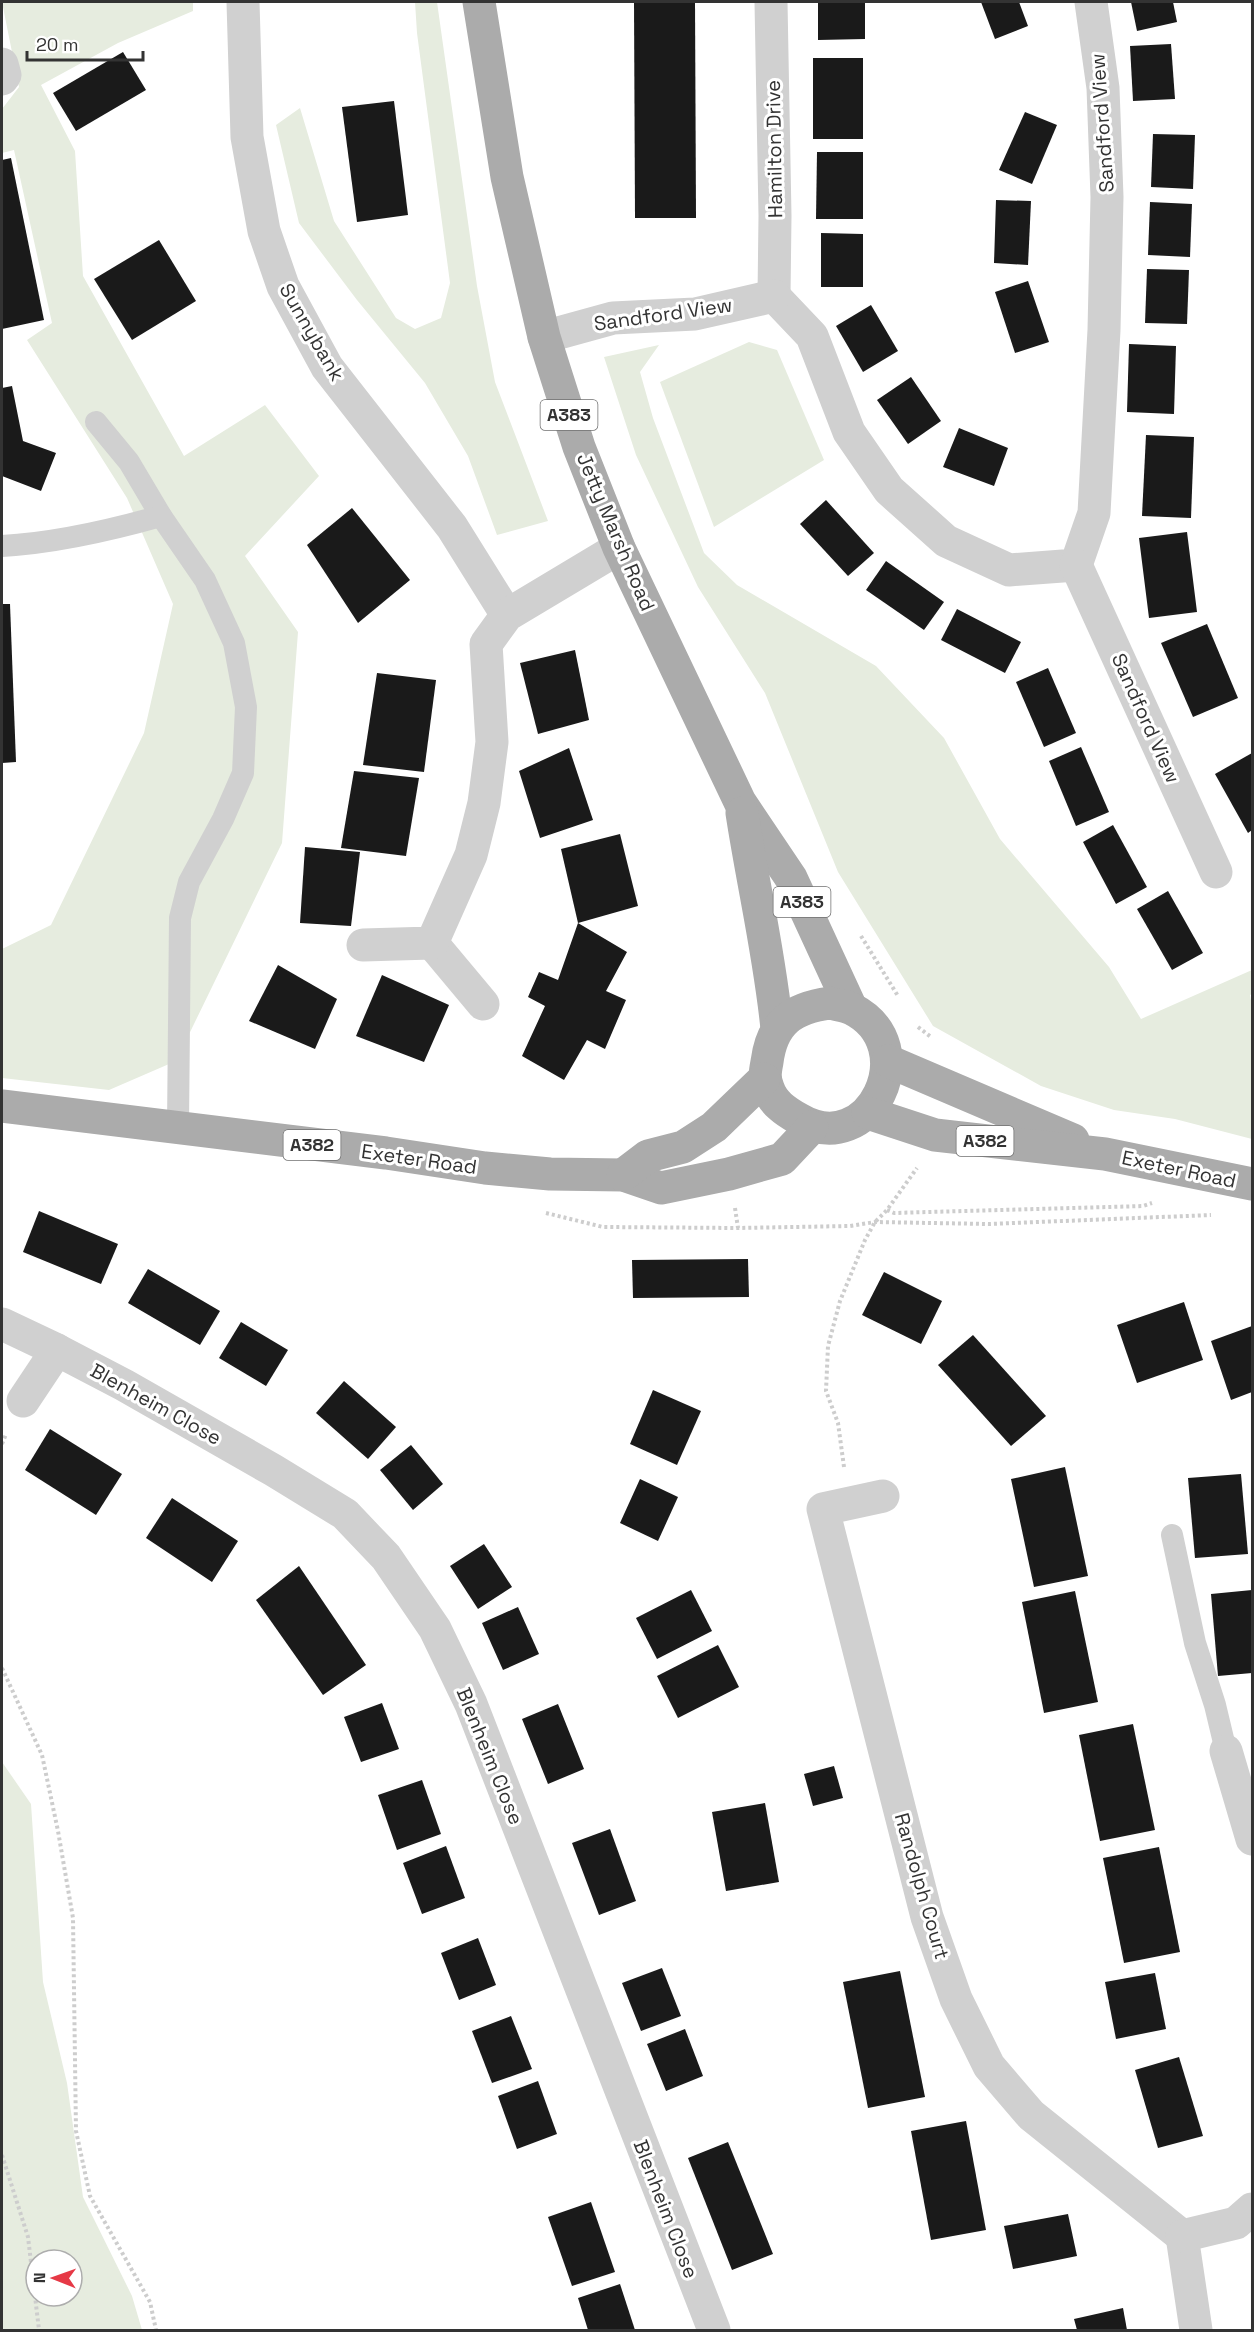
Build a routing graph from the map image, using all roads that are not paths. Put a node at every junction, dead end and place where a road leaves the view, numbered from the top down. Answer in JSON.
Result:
{"nodes":[{"id":1,"x":243,"y":2,"type":"edge"},
{"id":2,"x":479,"y":2,"type":"edge"},
{"id":3,"x":771,"y":2,"type":"edge"},
{"id":4,"x":1091,"y":2,"type":"edge"},
{"id":5,"x":2,"y":64,"type":"edge"},
{"id":6,"x":2,"y":79,"type":"edge"},
{"id":7,"x":774,"y":296,"type":"junction"},
{"id":8,"x":544,"y":338,"type":"junction"},
{"id":9,"x":96,"y":422,"type":"dead end"},
{"id":10,"x":161,"y":516,"type":"junction"},
{"id":11,"x":2,"y":546,"type":"edge"},
{"id":12,"x":619,"y":549,"type":"junction"},
{"id":13,"x":1076,"y":565,"type":"junction"},
{"id":14,"x":507,"y":615,"type":"junction"},
{"id":15,"x":740,"y":802,"type":"junction"},
{"id":16,"x":1216,"y":872,"type":"dead end"},
{"id":17,"x":432,"y":943,"type":"junction"},
{"id":18,"x":363,"y":945,"type":"dead end"},
{"id":19,"x":483,"y":1004,"type":"dead end"},
{"id":20,"x":852,"y":1008,"type":"junction"},
{"id":21,"x":777,"y":1029,"type":"junction"},
{"id":22,"x":888,"y":1061,"type":"junction"},
{"id":23,"x":764,"y":1079,"type":"junction"},
{"id":24,"x":2,"y":1106,"type":"edge"},
{"id":25,"x":868,"y":1113,"type":"junction"},
{"id":26,"x":812,"y":1126,"type":"junction"},
{"id":27,"x":178,"y":1127,"type":"junction"},
{"id":28,"x":1105,"y":1154,"type":"junction"},
{"id":29,"x":623,"y":1175,"type":"junction"},
{"id":30,"x":1252,"y":1184,"type":"edge"},
{"id":31,"x":2,"y":1324,"type":"edge"},
{"id":32,"x":57,"y":1350,"type":"junction"},
{"id":33,"x":23,"y":1401,"type":"dead end"},
{"id":34,"x":883,"y":1496,"type":"dead end"},
{"id":35,"x":1172,"y":1535,"type":"dead end"},
{"id":36,"x":1226,"y":1751,"type":"joint"},
{"id":37,"x":1252,"y":1839,"type":"edge"},
{"id":38,"x":1252,"y":2209,"type":"edge"},
{"id":39,"x":1182,"y":2236,"type":"junction"},
{"id":40,"x":714,"y":2331,"type":"edge"},
{"id":41,"x":1196,"y":2331,"type":"edge"}],
"edges":[{"from":1,"to":14,"type":"street","name":"Sunnybank"},
{"from":2,"to":8,"type":"main road","name":"Jetty Marsh Road","number":"A383"},
{"from":3,"to":7,"type":"street","name":"Hamilton Drive"},
{"from":4,"to":13,"type":"street","name":"Sandford View"},
{"from":5,"to":6,"type":"street"},
{"from":7,"to":8,"type":"street","name":"Sandford View"},
{"from":7,"to":13,"type":"street"},
{"from":8,"to":12,"type":"main road","name":"Jetty Marsh Road","number":"A383"},
{"from":9,"to":10,"type":"lane"},
{"from":10,"to":11,"type":"lane"},
{"from":10,"to":27,"type":"lane"},
{"from":12,"to":14,"type":"street"},
{"from":12,"to":15,"type":"main road","name":"Jetty Marsh Road","number":"A383"},
{"from":13,"to":16,"type":"street","name":"Sandford View"},
{"from":14,"to":17,"type":"street"},
{"from":15,"to":20,"type":"main road","name":"Jetty Marsh Road","number":"A383"},
{"from":15,"to":21,"type":"main road","name":"Jetty Marsh Road","number":"A383"},
{"from":17,"to":18,"type":"street"},
{"from":17,"to":19,"type":"street"},
{"from":20,"to":21,"type":"main road"},
{"from":20,"to":22,"type":"main road"},
{"from":21,"to":23,"type":"main road"},
{"from":22,"to":25,"type":"main road"},
{"from":22,"to":28,"type":"main road","name":"Exeter Road","number":"A382"},
{"from":23,"to":26,"type":"main road"},
{"from":23,"to":29,"type":"main road"},
{"from":24,"to":27,"type":"main road","name":"Exeter Road","number":"A382"},
{"from":25,"to":26,"type":"main road"},
{"from":25,"to":28,"type":"main road","name":"Exeter Road","number":"A382"},
{"from":26,"to":29,"type":"main road","name":"Exeter Road","number":"A382"},
{"from":27,"to":29,"type":"main road","name":"Exeter Road","number":"A382"},
{"from":28,"to":30,"type":"main road","name":"Exeter Road","number":"A382"},
{"from":31,"to":32,"type":"street","name":"Blenheim Close"},
{"from":32,"to":33,"type":"street"},
{"from":32,"to":40,"type":"street","name":"Blenheim Close"},
{"from":34,"to":39,"type":"street","name":"Randolph Court"},
{"from":35,"to":36,"type":"lane"},
{"from":36,"to":37,"type":"street"},
{"from":38,"to":39,"type":"street"},
{"from":39,"to":41,"type":"street"}]}
